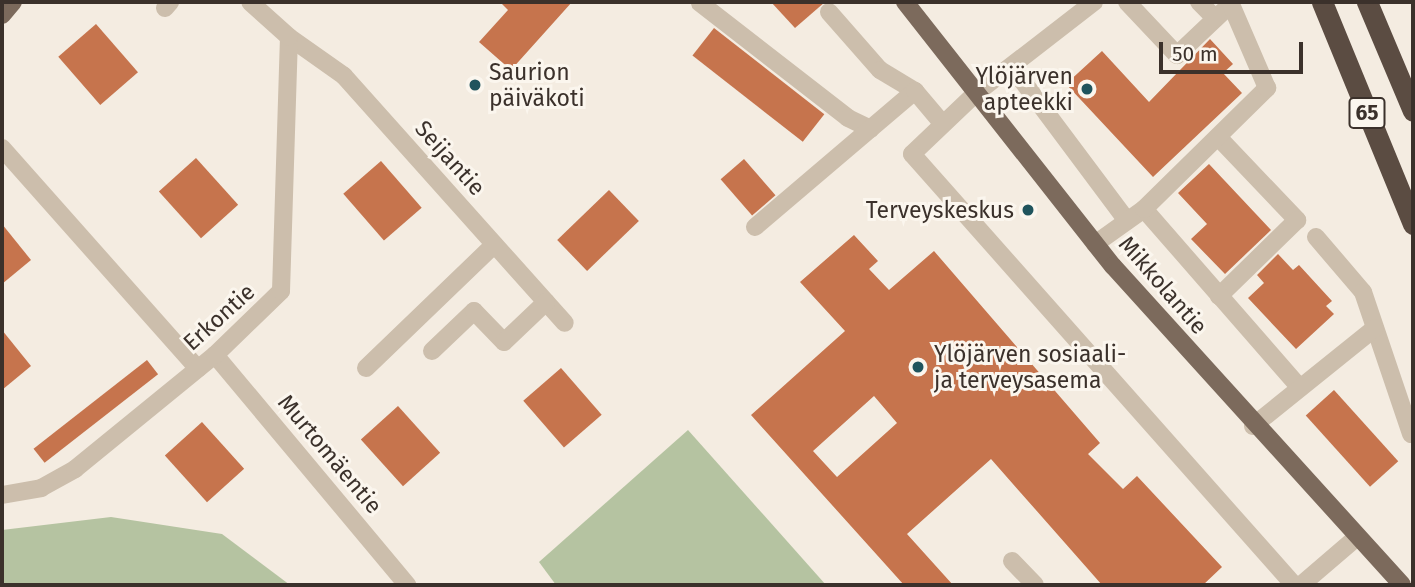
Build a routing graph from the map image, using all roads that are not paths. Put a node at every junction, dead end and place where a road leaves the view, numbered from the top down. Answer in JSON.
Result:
{"nodes":[{"id":1,"x":13,"y":2,"type":"edge"},
{"id":2,"x":250,"y":2,"type":"edge"},
{"id":3,"x":905,"y":2,"type":"edge"},
{"id":4,"x":1094,"y":2,"type":"edge"},
{"id":5,"x":1127,"y":2,"type":"edge"},
{"id":6,"x":1199,"y":2,"type":"edge"},
{"id":7,"x":1322,"y":2,"type":"edge"},
{"id":8,"x":1367,"y":2,"type":"edge"},
{"id":9,"x":700,"y":3,"type":"edge"},
{"id":10,"x":1230,"y":3,"type":"edge"},
{"id":11,"x":830,"y":12,"type":"dead end"},
{"id":12,"x":2,"y":15,"type":"edge"},
{"id":13,"x":1215,"y":18,"type":"junction"},
{"id":14,"x":289,"y":37,"type":"junction"},
{"id":15,"x":1012,"y":67,"type":"junction"},
{"id":16,"x":915,"y":91,"type":"junction"},
{"id":17,"x":975,"y":94,"type":"junction"},
{"id":18,"x":1413,"y":111,"type":"edge"},
{"id":19,"x":942,"y":124,"type":"junction"},
{"id":20,"x":872,"y":129,"type":"junction"},
{"id":21,"x":1218,"y":137,"type":"junction"},
{"id":22,"x":2,"y":148,"type":"edge"},
{"id":23,"x":1144,"y":209,"type":"junction"},
{"id":24,"x":1127,"y":222,"type":"junction"},
{"id":25,"x":1413,"y":224,"type":"edge"},
{"id":26,"x":755,"y":227,"type":"dead end"},
{"id":27,"x":1316,"y":237,"type":"dead end"},
{"id":28,"x":495,"y":244,"type":"junction"},
{"id":29,"x":1095,"y":244,"type":"junction"},
{"id":30,"x":1219,"y":296,"type":"junction"},
{"id":31,"x":546,"y":302,"type":"junction"},
{"id":32,"x":565,"y":323,"type":"dead end"},
{"id":33,"x":1375,"y":328,"type":"junction"},
{"id":34,"x":432,"y":351,"type":"dead end"},
{"id":35,"x":215,"y":355,"type":"junction"},
{"id":36,"x":366,"y":368,"type":"dead end"},
{"id":37,"x":198,"y":369,"type":"junction"},
{"id":38,"x":1300,"y":388,"type":"junction"},
{"id":39,"x":1254,"y":426,"type":"junction"},
{"id":40,"x":1411,"y":434,"type":"dead end"},
{"id":41,"x":2,"y":495,"type":"edge"},
{"id":42,"x":1357,"y":537,"type":"junction"},
{"id":43,"x":1012,"y":561,"type":"dead end"},
{"id":44,"x":407,"y":585,"type":"edge"},
{"id":45,"x":1035,"y":585,"type":"edge"},
{"id":46,"x":1294,"y":585,"type":"edge"},
{"id":47,"x":1301,"y":585,"type":"edge"},
{"id":48,"x":1402,"y":585,"type":"edge"}],
"edges":[{"from":1,"to":12,"type":"main road"},
{"from":2,"to":14,"type":"street"},
{"from":3,"to":17,"type":"main road","name":"Mikkolantie"},
{"from":4,"to":15,"type":"street"},
{"from":5,"to":13,"type":"street"},
{"from":6,"to":13,"type":"street"},
{"from":7,"to":25,"type":"highway","number":"65"},
{"from":8,"to":18,"type":"highway","number":"65"},
{"from":9,"to":20,"type":"street"},
{"from":10,"to":13,"type":"street"},
{"from":10,"to":21,"type":"street"},
{"from":11,"to":16,"type":"street"},
{"from":14,"to":28,"type":"street","name":"Seijantie"},
{"from":14,"to":35,"type":"street","name":"Erkontie"},
{"from":15,"to":17,"type":"street"},
{"from":15,"to":24,"type":"street"},
{"from":16,"to":19,"type":"street"},
{"from":16,"to":20,"type":"street"},
{"from":17,"to":19,"type":"street"},
{"from":17,"to":29,"type":"main road","name":"Mikkolantie"},
{"from":19,"to":46,"type":"street"},
{"from":20,"to":26,"type":"street"},
{"from":21,"to":23,"type":"street"},
{"from":21,"to":30,"type":"street"},
{"from":22,"to":37,"type":"street"},
{"from":23,"to":24,"type":"street"},
{"from":23,"to":30,"type":"street"},
{"from":24,"to":29,"type":"street"},
{"from":27,"to":33,"type":"street"},
{"from":28,"to":31,"type":"street","name":"Seijantie"},
{"from":28,"to":36,"type":"street"},
{"from":29,"to":39,"type":"main road","name":"Mikkolantie"},
{"from":30,"to":38,"type":"street"},
{"from":31,"to":32,"type":"street","name":"Seijantie"},
{"from":31,"to":34,"type":"street"},
{"from":33,"to":38,"type":"street"},
{"from":33,"to":40,"type":"street"},
{"from":35,"to":37,"type":"street","name":"Erkontie"},
{"from":35,"to":44,"type":"street","name":"Murtomäentie"},
{"from":37,"to":41,"type":"street","name":"Erkontie"},
{"from":38,"to":39,"type":"street"},
{"from":39,"to":42,"type":"main road","name":"Mikkolantie"},
{"from":42,"to":47,"type":"street"},
{"from":42,"to":48,"type":"main road","name":"Mikkolantie"},
{"from":43,"to":45,"type":"street"}]}
